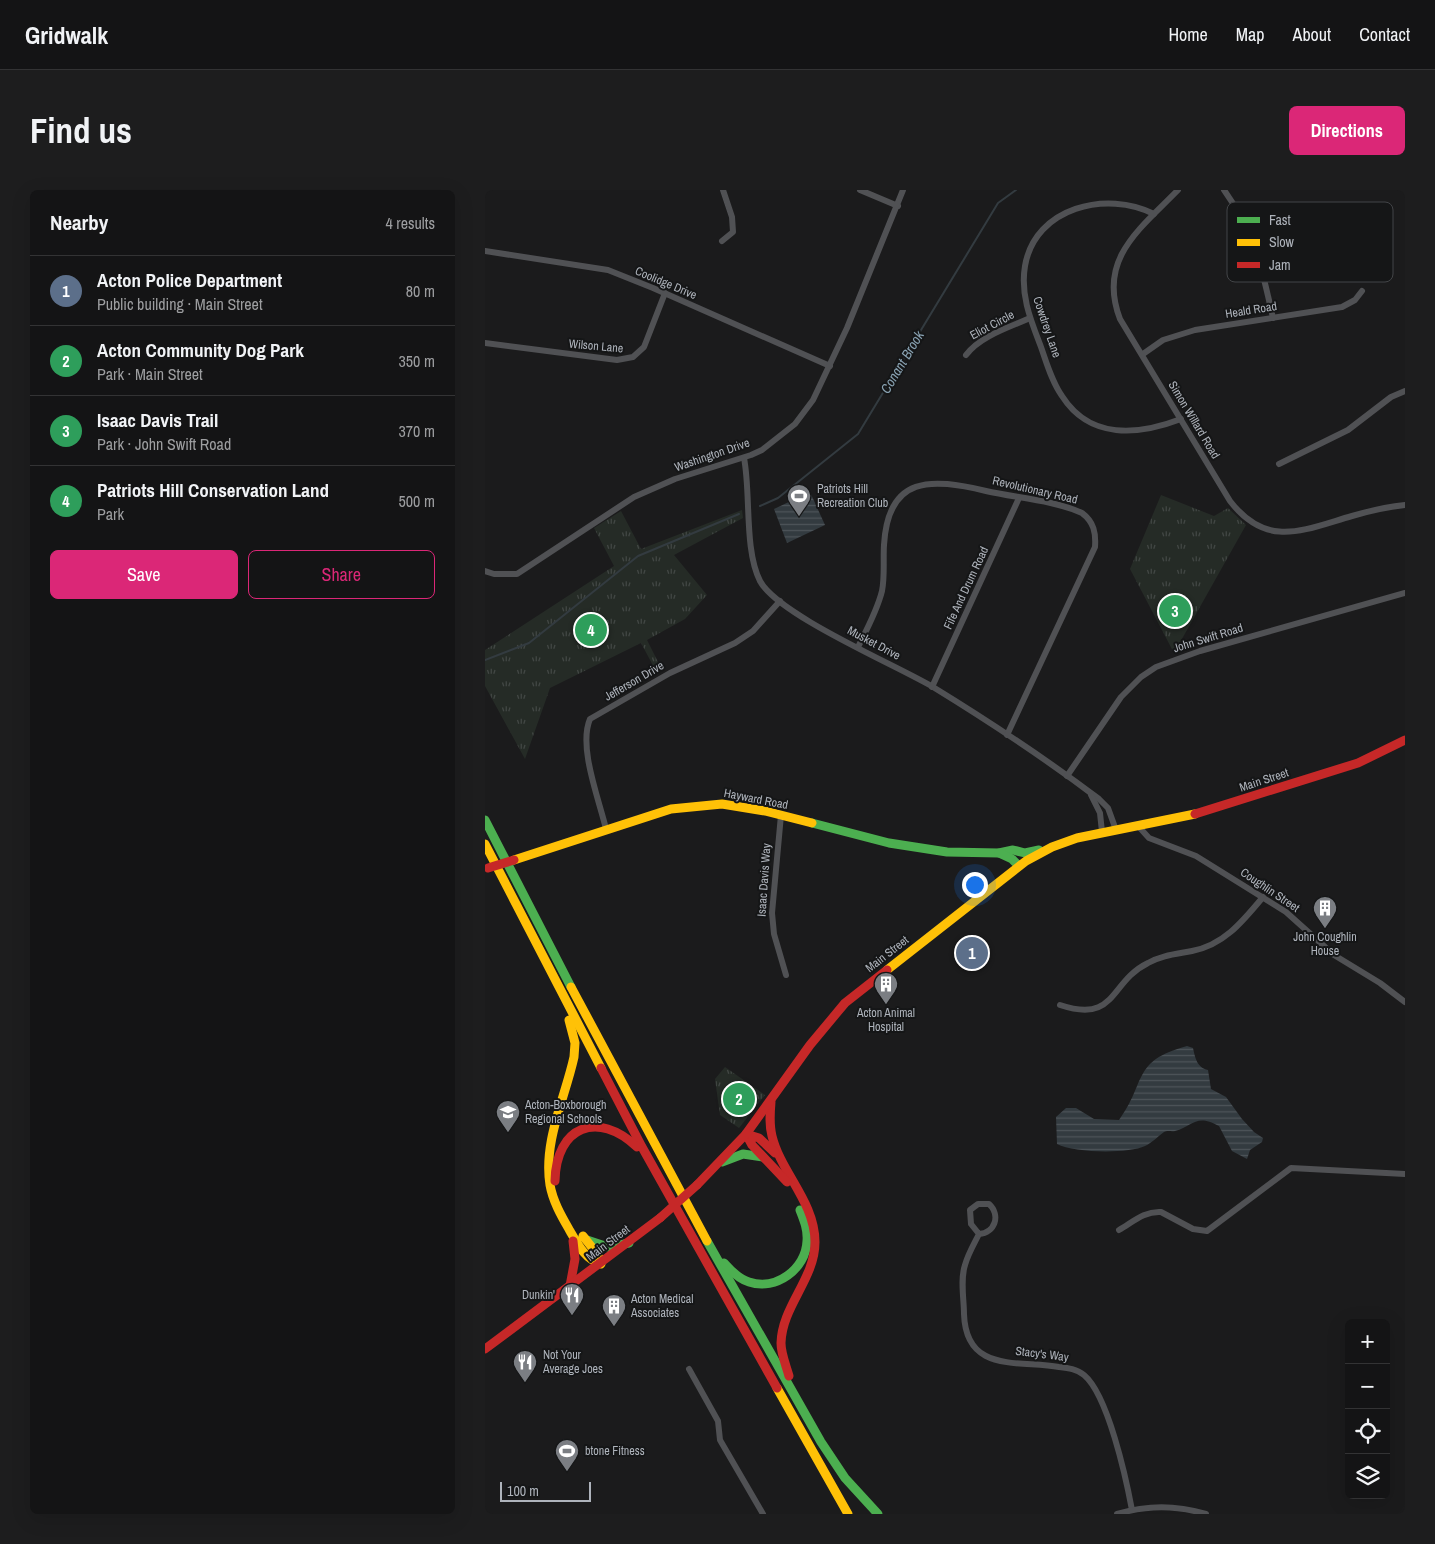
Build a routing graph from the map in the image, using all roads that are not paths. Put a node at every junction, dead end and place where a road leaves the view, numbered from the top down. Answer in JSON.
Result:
{"nodes":[{"id":1,"x":723,"y":190,"type":"edge"},
{"id":2,"x":860,"y":190,"type":"edge"},
{"id":3,"x":903,"y":190,"type":"edge"},
{"id":4,"x":1178,"y":190,"type":"edge"},
{"id":5,"x":1224,"y":190,"type":"edge"},
{"id":6,"x":1232,"y":202,"type":"edge"},
{"id":7,"x":898,"y":206,"type":"junction"},
{"id":8,"x":1155,"y":214,"type":"junction"},
{"id":9,"x":723,"y":240,"type":"dead end"},
{"id":10,"x":485,"y":251,"type":"edge"},
{"id":11,"x":1264,"y":282,"type":"edge"},
{"id":12,"x":1362,"y":292,"type":"dead end"},
{"id":13,"x":665,"y":293,"type":"junction"},
{"id":14,"x":1030,"y":318,"type":"junction"},
{"id":15,"x":1273,"y":318,"type":"junction"},
{"id":16,"x":485,"y":343,"type":"edge"},
{"id":17,"x":1143,"y":354,"type":"junction"},
{"id":18,"x":966,"y":355,"type":"dead end"},
{"id":19,"x":830,"y":366,"type":"junction"},
{"id":20,"x":1405,"y":391,"type":"edge"},
{"id":21,"x":1181,"y":419,"type":"junction"},
{"id":22,"x":745,"y":458,"type":"junction"},
{"id":23,"x":1279,"y":464,"type":"dead end"},
{"id":24,"x":1019,"y":498,"type":"junction"},
{"id":25,"x":1405,"y":505,"type":"edge"},
{"id":26,"x":485,"y":571,"type":"edge"},
{"id":27,"x":1405,"y":593,"type":"edge"},
{"id":28,"x":780,"y":601,"type":"junction"},
{"id":29,"x":858,"y":647,"type":"junction"},
{"id":30,"x":932,"y":686,"type":"junction"},
{"id":31,"x":1007,"y":735,"type":"junction"},
{"id":32,"x":1405,"y":740,"type":"edge"},
{"id":33,"x":1067,"y":776,"type":"junction"},
{"id":34,"x":1085,"y":789,"type":"junction"},
{"id":35,"x":781,"y":816,"type":"junction"},
{"id":36,"x":485,"y":820,"type":"edge"},
{"id":37,"x":1139,"y":827,"type":"junction"},
{"id":38,"x":606,"y":829,"type":"junction"},
{"id":39,"x":1116,"y":830,"type":"junction"},
{"id":40,"x":1102,"y":832,"type":"junction"},
{"id":41,"x":485,"y":844,"type":"edge"},
{"id":42,"x":1052,"y":847,"type":"junction"},
{"id":43,"x":1018,"y":852,"type":"junction"},
{"id":44,"x":999,"y":853,"type":"junction"},
{"id":45,"x":1023,"y":864,"type":"junction"},
{"id":46,"x":487,"y":869,"type":"edge"},
{"id":47,"x":1263,"y":897,"type":"junction"},
{"id":48,"x":786,"y":975,"type":"dead end"},
{"id":49,"x":562,"y":995,"type":"junction"},
{"id":50,"x":1405,"y":1002,"type":"edge"},
{"id":51,"x":1060,"y":1005,"type":"dead end"},
{"id":52,"x":771,"y":1102,"type":"junction"},
{"id":53,"x":746,"y":1134,"type":"junction"},
{"id":54,"x":770,"y":1161,"type":"junction"},
{"id":55,"x":722,"y":1162,"type":"junction"},
{"id":56,"x":786,"y":1166,"type":"junction"},
{"id":57,"x":655,"y":1171,"type":"junction"},
{"id":58,"x":1405,"y":1174,"type":"edge"},
{"id":59,"x":1119,"y":1230,"type":"dead end"},
{"id":60,"x":569,"y":1232,"type":"junction"},
{"id":61,"x":979,"y":1234,"type":"junction"},
{"id":62,"x":583,"y":1236,"type":"junction"},
{"id":63,"x":707,"y":1242,"type":"junction"},
{"id":64,"x":629,"y":1243,"type":"junction"},
{"id":65,"x":601,"y":1264,"type":"junction"},
{"id":66,"x":570,"y":1286,"type":"junction"},
{"id":67,"x":485,"y":1349,"type":"edge"},
{"id":68,"x":689,"y":1370,"type":"dead end"},
{"id":69,"x":800,"y":1406,"type":"junction"},
{"id":70,"x":1132,"y":1510,"type":"junction"},
{"id":71,"x":763,"y":1514,"type":"edge"},
{"id":72,"x":849,"y":1514,"type":"edge"},
{"id":73,"x":878,"y":1514,"type":"edge"},
{"id":74,"x":1117,"y":1514,"type":"edge"},
{"id":75,"x":1206,"y":1514,"type":"edge"}],
"edges":[{"from":1,"to":9,"type":"street"},
{"from":2,"to":7,"type":"street"},
{"from":3,"to":7,"type":"street","name":"Washington Drive"},
{"from":4,"to":8,"type":"street","name":"Simon Willard Road"},
{"from":5,"to":6,"type":"street"},
{"from":7,"to":19,"type":"street","name":"Washington Drive"},
{"from":8,"to":14,"type":"street","name":"Cowdrey Lane"},
{"from":8,"to":17,"type":"street","name":"Simon Willard Road"},
{"from":10,"to":13,"type":"street","name":"Coolidge Drive"},
{"from":11,"to":15,"type":"street"},
{"from":12,"to":15,"type":"street","name":"Heald Road"},
{"from":13,"to":16,"type":"street","name":"Wilson Lane"},
{"from":13,"to":19,"type":"street","name":"Coolidge Drive"},
{"from":14,"to":18,"type":"street","name":"Eliot Circle"},
{"from":14,"to":21,"type":"street","name":"Cowdrey Lane"},
{"from":15,"to":17,"type":"street","name":"Heald Road"},
{"from":17,"to":21,"type":"street","name":"Simon Willard Road"},
{"from":19,"to":22,"type":"street","name":"Washington Drive"},
{"from":20,"to":23,"type":"street"},
{"from":21,"to":25,"type":"street","name":"Simon Willard Road"},
{"from":22,"to":26,"type":"street","name":"Washington Drive"},
{"from":22,"to":28,"type":"street","name":"Musket Drive"},
{"from":24,"to":29,"type":"street","name":"Revolutionary Road"},
{"from":24,"to":30,"type":"street","name":"Fife And Drum Road"},
{"from":24,"to":31,"type":"street","name":"Revolutionary Road"},
{"from":27,"to":33,"type":"street","name":"John Swift Road"},
{"from":28,"to":29,"type":"street","name":"Musket Drive"},
{"from":28,"to":38,"type":"street","name":"Jefferson Drive"},
{"from":29,"to":30,"type":"street","name":"Musket Drive"},
{"from":30,"to":31,"type":"street","name":"Musket Drive"},
{"from":31,"to":33,"type":"street","name":"Musket Drive"},
{"from":32,"to":37,"type":"main road","name":"Main Street"},
{"from":33,"to":34,"type":"street","name":"Musket Drive"},
{"from":34,"to":39,"type":"street","name":"Musket Drive"},
{"from":34,"to":40,"type":"street","name":"Musket Drive"},
{"from":35,"to":38,"type":"main road","name":"Hayward Road"},
{"from":35,"to":44,"type":"main road","name":"Hayward Road"},
{"from":35,"to":48,"type":"street","name":"Isaac Davis Way"},
{"from":36,"to":63,"type":"main road"},
{"from":37,"to":39,"type":"main road","name":"Main Street"},
{"from":37,"to":47,"type":"street","name":"Coughlin Street"},
{"from":38,"to":46,"type":"main road","name":"Hayward Road","bridge":true},
{"from":39,"to":40,"type":"main road","name":"Main Street"},
{"from":40,"to":42,"type":"main road","name":"Main Street"},
{"from":41,"to":49,"type":"main road"},
{"from":42,"to":43,"type":"main road","name":"Hayward Road"},
{"from":42,"to":45,"type":"main road","name":"Main Street"},
{"from":43,"to":44,"type":"main road","name":"Hayward Road"},
{"from":43,"to":45,"type":"main road"},
{"from":44,"to":45,"type":"main road"},
{"from":45,"to":52,"type":"main road","name":"Main Street"},
{"from":47,"to":50,"type":"street","name":"Coughlin Street"},
{"from":47,"to":51,"type":"street"},
{"from":49,"to":57,"type":"main road"},
{"from":49,"to":60,"type":"main road"},
{"from":52,"to":53,"type":"main road","name":"Main Street"},
{"from":52,"to":56,"type":"main road"},
{"from":53,"to":54,"type":"main road"},
{"from":53,"to":55,"type":"main road","name":"Main Street"},
{"from":53,"to":56,"type":"main road"},
{"from":54,"to":55,"type":"main road"},
{"from":54,"to":63,"type":"main road"},
{"from":55,"to":64,"type":"main road","name":"Main Street","bridge":true},
{"from":56,"to":69,"type":"main road"},
{"from":57,"to":62,"type":"main road"},
{"from":57,"to":72,"type":"main road"},
{"from":58,"to":59,"type":"street"},
{"from":60,"to":65,"type":"main road"},
{"from":60,"to":66,"type":"main road"},
{"from":61,"to":61,"type":"street","name":"Stacy's Way"},
{"from":61,"to":70,"type":"street","name":"Stacy's Way"},
{"from":62,"to":64,"type":"main road"},
{"from":62,"to":65,"type":"main road"},
{"from":63,"to":69,"type":"main road"},
{"from":64,"to":65,"type":"main road","name":"Main Street"},
{"from":65,"to":66,"type":"main road","name":"Main Street"},
{"from":66,"to":67,"type":"main road","name":"Main Street"},
{"from":68,"to":71,"type":"street"},
{"from":69,"to":73,"type":"main road"},
{"from":70,"to":74,"type":"street"},
{"from":70,"to":75,"type":"street"}]}
